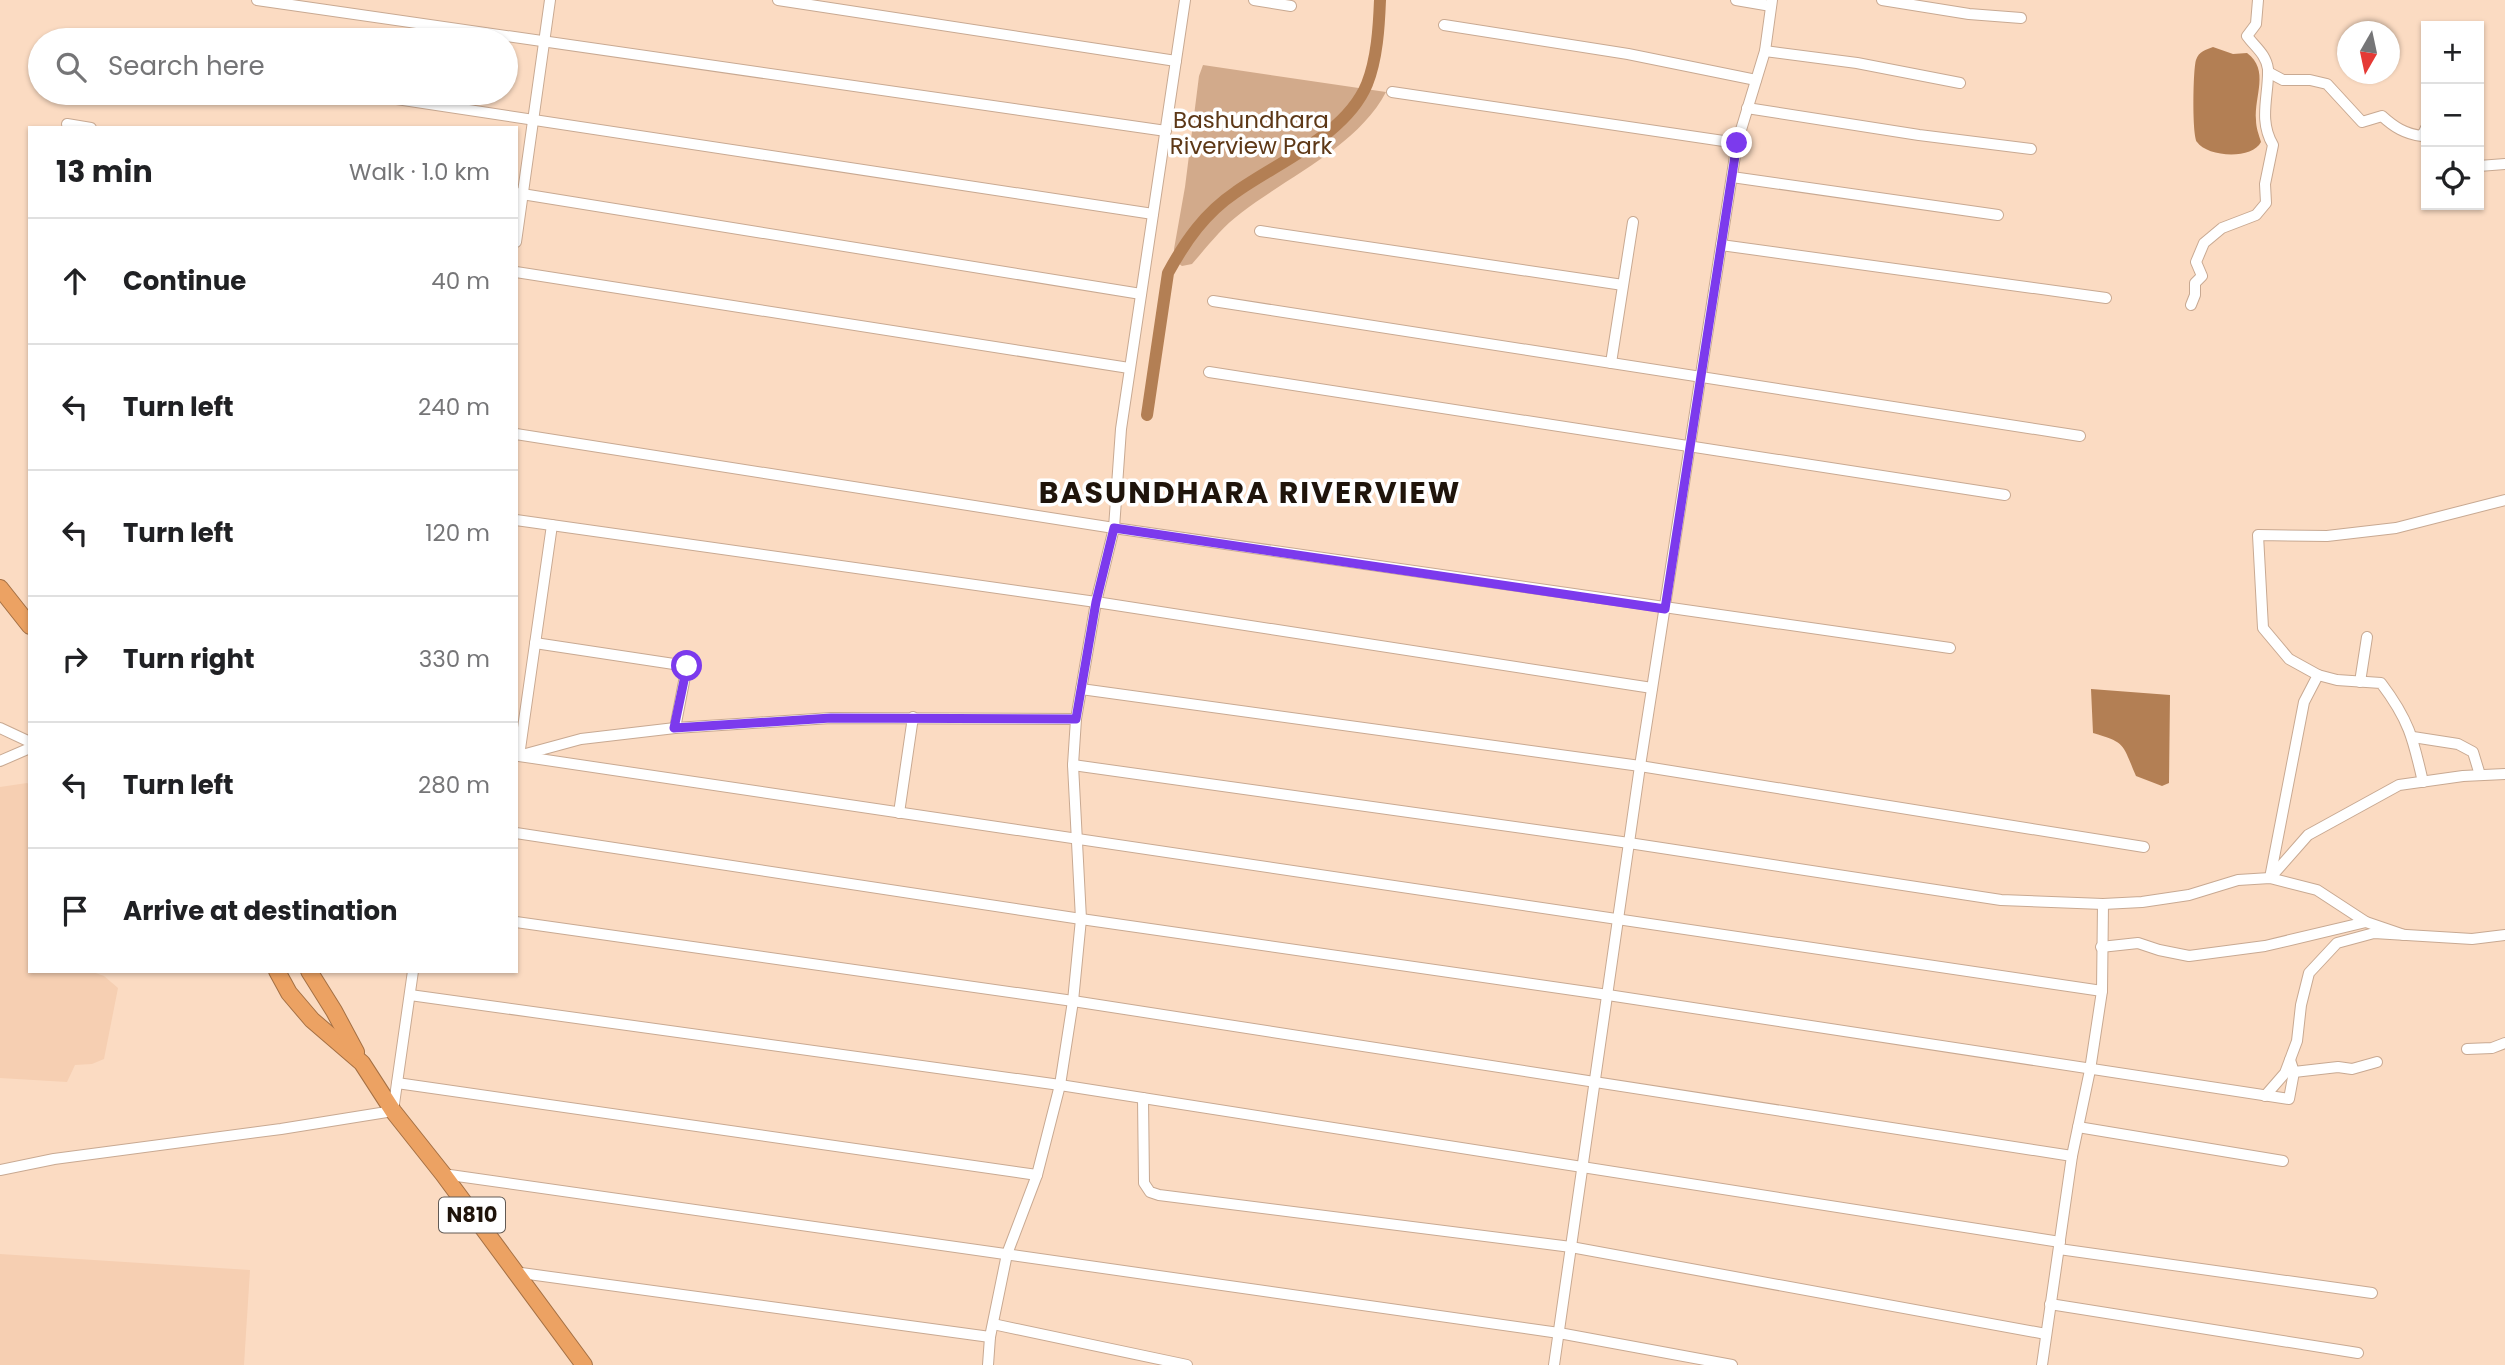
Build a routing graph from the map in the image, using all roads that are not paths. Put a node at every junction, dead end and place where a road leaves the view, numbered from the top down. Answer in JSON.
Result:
{"nodes":[{"id":1,"x":257,"y":0,"type":"edge"},
{"id":2,"x":550,"y":0,"type":"edge"},
{"id":3,"x":778,"y":0,"type":"edge"},
{"id":4,"x":1185,"y":0,"type":"edge"},
{"id":5,"x":1254,"y":0,"type":"edge"},
{"id":6,"x":1737,"y":0,"type":"edge"},
{"id":7,"x":1882,"y":0,"type":"edge"},
{"id":8,"x":2258,"y":0,"type":"edge"},
{"id":9,"x":1772,"y":3,"type":"edge"},
{"id":10,"x":1291,"y":6,"type":"dead end"},
{"id":11,"x":2021,"y":18,"type":"dead end"},
{"id":12,"x":1444,"y":25,"type":"dead end"},
{"id":13,"x":449,"y":28,"type":"edge"},
{"id":14,"x":518,"y":38,"type":"edge"},
{"id":15,"x":545,"y":42,"type":"junction"},
{"id":16,"x":1765,"y":51,"type":"junction"},
{"id":17,"x":1176,"y":61,"type":"junction"},
{"id":18,"x":2268,"y":72,"type":"junction"},
{"id":19,"x":1756,"y":80,"type":"junction"},
{"id":20,"x":1960,"y":83,"type":"dead end"},
{"id":21,"x":1392,"y":92,"type":"dead end"},
{"id":22,"x":435,"y":105,"type":"edge"},
{"id":23,"x":1747,"y":108,"type":"junction"},
{"id":24,"x":533,"y":120,"type":"junction"},
{"id":25,"x":67,"y":124,"type":"dead end"},
{"id":26,"x":79,"y":126,"type":"edge"},
{"id":27,"x":1166,"y":131,"type":"junction"},
{"id":28,"x":2421,"y":136,"type":"edge"},
{"id":29,"x":1737,"y":143,"type":"junction"},
{"id":30,"x":2031,"y":149,"type":"dead end"},
{"id":31,"x":2505,"y":164,"type":"edge"},
{"id":32,"x":2484,"y":166,"type":"edge"},
{"id":33,"x":1732,"y":177,"type":"junction"},
{"id":34,"x":520,"y":194,"type":"edge"},
{"id":35,"x":1153,"y":214,"type":"junction"},
{"id":36,"x":1998,"y":215,"type":"dead end"},
{"id":37,"x":518,"y":218,"type":"edge"},
{"id":38,"x":1633,"y":222,"type":"dead end"},
{"id":39,"x":1260,"y":231,"type":"dead end"},
{"id":40,"x":1721,"y":245,"type":"junction"},
{"id":41,"x":518,"y":272,"type":"edge"},
{"id":42,"x":1623,"y":285,"type":"junction"},
{"id":43,"x":1141,"y":294,"type":"junction"},
{"id":44,"x":2106,"y":298,"type":"dead end"},
{"id":45,"x":1213,"y":301,"type":"dead end"},
{"id":46,"x":2191,"y":306,"type":"dead end"},
{"id":47,"x":1611,"y":363,"type":"junction"},
{"id":48,"x":1129,"y":368,"type":"junction"},
{"id":49,"x":1209,"y":372,"type":"dead end"},
{"id":50,"x":1701,"y":377,"type":"junction"},
{"id":51,"x":518,"y":434,"type":"edge"},
{"id":52,"x":2080,"y":436,"type":"dead end"},
{"id":53,"x":1690,"y":447,"type":"junction"},
{"id":54,"x":2006,"y":495,"type":"dead end"},
{"id":55,"x":2505,"y":500,"type":"edge"},
{"id":56,"x":518,"y":520,"type":"edge"},
{"id":57,"x":552,"y":525,"type":"junction"},
{"id":58,"x":1114,"y":528,"type":"junction"},
{"id":59,"x":0,"y":588,"type":"edge"},
{"id":60,"x":1096,"y":602,"type":"junction"},
{"id":61,"x":1665,"y":609,"type":"junction"},
{"id":62,"x":28,"y":623,"type":"edge"},
{"id":63,"x":2367,"y":637,"type":"dead end"},
{"id":64,"x":535,"y":643,"type":"junction"},
{"id":65,"x":1950,"y":648,"type":"dead end"},
{"id":66,"x":2318,"y":675,"type":"junction"},
{"id":67,"x":2360,"y":681,"type":"junction"},
{"id":68,"x":1652,"y":688,"type":"junction"},
{"id":69,"x":1081,"y":689,"type":"junction"},
{"id":70,"x":914,"y":717,"type":"junction"},
{"id":71,"x":1076,"y":719,"type":"junction"},
{"id":72,"x":0,"y":728,"type":"edge"},
{"id":73,"x":674,"y":728,"type":"junction"},
{"id":74,"x":2413,"y":737,"type":"junction"},
{"id":75,"x":28,"y":741,"type":"edge"},
{"id":76,"x":28,"y":749,"type":"edge"},
{"id":77,"x":518,"y":751,"type":"edge"},
{"id":78,"x":518,"y":757,"type":"edge"},
{"id":79,"x":518,"y":757,"type":"edge"},
{"id":80,"x":0,"y":761,"type":"edge"},
{"id":81,"x":1073,"y":765,"type":"junction"},
{"id":82,"x":1640,"y":766,"type":"junction"},
{"id":83,"x":2505,"y":774,"type":"edge"},
{"id":84,"x":2480,"y":775,"type":"junction"},
{"id":85,"x":2423,"y":782,"type":"junction"},
{"id":86,"x":899,"y":813,"type":"junction"},
{"id":87,"x":518,"y":832,"type":"edge"},
{"id":88,"x":1075,"y":840,"type":"junction"},
{"id":89,"x":1629,"y":844,"type":"junction"},
{"id":90,"x":2144,"y":846,"type":"dead end"},
{"id":91,"x":2270,"y":878,"type":"junction"},
{"id":92,"x":2102,"y":904,"type":"junction"},
{"id":93,"x":1081,"y":919,"type":"junction"},
{"id":94,"x":1618,"y":919,"type":"junction"},
{"id":95,"x":518,"y":922,"type":"edge"},
{"id":96,"x":2366,"y":922,"type":"junction"},
{"id":97,"x":2404,"y":935,"type":"junction"},
{"id":98,"x":2505,"y":935,"type":"edge"},
{"id":99,"x":2101,"y":947,"type":"junction"},
{"id":100,"x":278,"y":973,"type":"edge"},
{"id":101,"x":310,"y":973,"type":"edge"},
{"id":102,"x":413,"y":973,"type":"edge"},
{"id":103,"x":2102,"y":991,"type":"junction"},
{"id":104,"x":410,"y":995,"type":"junction"},
{"id":105,"x":1608,"y":995,"type":"junction"},
{"id":106,"x":1073,"y":1002,"type":"junction"},
{"id":107,"x":2505,"y":1043,"type":"edge"},
{"id":108,"x":2467,"y":1049,"type":"dead end"},
{"id":109,"x":2290,"y":1060,"type":"junction"},
{"id":110,"x":2377,"y":1062,"type":"dead end"},
{"id":111,"x":362,"y":1063,"type":"junction"},
{"id":112,"x":2090,"y":1070,"type":"junction"},
{"id":113,"x":2294,"y":1072,"type":"junction"},
{"id":114,"x":1595,"y":1082,"type":"junction"},
{"id":115,"x":397,"y":1083,"type":"junction"},
{"id":116,"x":1060,"y":1085,"type":"junction"},
{"id":117,"x":2265,"y":1096,"type":"junction"},
{"id":118,"x":1143,"y":1098,"type":"junction"},
{"id":119,"x":393,"y":1111,"type":"junction"},
{"id":120,"x":2078,"y":1127,"type":"junction"},
{"id":121,"x":2072,"y":1156,"type":"junction"},
{"id":122,"x":2283,"y":1161,"type":"dead end"},
{"id":123,"x":1583,"y":1166,"type":"junction"},
{"id":124,"x":0,"y":1170,"type":"edge"},
{"id":125,"x":443,"y":1174,"type":"junction"},
{"id":126,"x":1037,"y":1175,"type":"junction"},
{"id":127,"x":2059,"y":1246,"type":"junction"},
{"id":128,"x":1571,"y":1247,"type":"junction"},
{"id":129,"x":1007,"y":1254,"type":"junction"},
{"id":130,"x":513,"y":1271,"type":"junction"},
{"id":131,"x":2372,"y":1293,"type":"dead end"},
{"id":132,"x":2050,"y":1304,"type":"junction"},
{"id":133,"x":993,"y":1324,"type":"junction"},
{"id":134,"x":1559,"y":1333,"type":"junction"},
{"id":135,"x":2046,"y":1334,"type":"junction"},
{"id":136,"x":989,"y":1337,"type":"junction"},
{"id":137,"x":2358,"y":1353,"type":"dead end"},
{"id":138,"x":584,"y":1365,"type":"edge"},
{"id":139,"x":988,"y":1365,"type":"edge"},
{"id":140,"x":1187,"y":1365,"type":"edge"},
{"id":141,"x":1554,"y":1365,"type":"edge"},
{"id":142,"x":1732,"y":1365,"type":"edge"},
{"id":143,"x":2042,"y":1365,"type":"edge"}],
"edges":[{"from":1,"to":13,"type":"street"},
{"from":2,"to":15,"type":"street"},
{"from":3,"to":17,"type":"street"},
{"from":4,"to":17,"type":"street"},
{"from":5,"to":10,"type":"street"},
{"from":6,"to":9,"type":"street"},
{"from":7,"to":11,"type":"street"},
{"from":8,"to":18,"type":"street"},
{"from":9,"to":16,"type":"street"},
{"from":12,"to":19,"type":"street"},
{"from":14,"to":15,"type":"street"},
{"from":15,"to":24,"type":"street"},
{"from":15,"to":27,"type":"street"},
{"from":16,"to":19,"type":"street"},
{"from":16,"to":20,"type":"street"},
{"from":17,"to":27,"type":"street"},
{"from":18,"to":28,"type":"street"},
{"from":18,"to":46,"type":"street"},
{"from":19,"to":23,"type":"street"},
{"from":21,"to":29,"type":"street"},
{"from":22,"to":24,"type":"street"},
{"from":23,"to":29,"type":"street"},
{"from":23,"to":30,"type":"street"},
{"from":24,"to":34,"type":"street"},
{"from":24,"to":35,"type":"street"},
{"from":25,"to":26,"type":"street"},
{"from":27,"to":35,"type":"street"},
{"from":29,"to":33,"type":"street"},
{"from":31,"to":32,"type":"street"},
{"from":33,"to":36,"type":"street"},
{"from":33,"to":40,"type":"street"},
{"from":34,"to":37,"type":"street"},
{"from":34,"to":43,"type":"street"},
{"from":35,"to":43,"type":"street"},
{"from":38,"to":42,"type":"street"},
{"from":39,"to":42,"type":"street"},
{"from":40,"to":44,"type":"street"},
{"from":40,"to":50,"type":"street"},
{"from":41,"to":48,"type":"street"},
{"from":42,"to":47,"type":"street"},
{"from":43,"to":48,"type":"street"},
{"from":45,"to":47,"type":"street"},
{"from":47,"to":50,"type":"street"},
{"from":48,"to":58,"type":"street"},
{"from":49,"to":53,"type":"street"},
{"from":50,"to":52,"type":"street"},
{"from":50,"to":53,"type":"street"},
{"from":51,"to":58,"type":"street"},
{"from":53,"to":54,"type":"street"},
{"from":53,"to":61,"type":"street"},
{"from":55,"to":66,"type":"street"},
{"from":56,"to":57,"type":"street"},
{"from":57,"to":60,"type":"street"},
{"from":57,"to":64,"type":"street"},
{"from":58,"to":60,"type":"street"},
{"from":58,"to":61,"type":"street"},
{"from":59,"to":62,"type":"highway"},
{"from":60,"to":68,"type":"street"},
{"from":60,"to":69,"type":"street"},
{"from":61,"to":65,"type":"street"},
{"from":61,"to":68,"type":"street"},
{"from":63,"to":67,"type":"street"},
{"from":64,"to":73,"type":"street"},
{"from":64,"to":77,"type":"street"},
{"from":66,"to":67,"type":"street"},
{"from":66,"to":91,"type":"street"},
{"from":67,"to":74,"type":"street"},
{"from":68,"to":82,"type":"street"},
{"from":69,"to":71,"type":"street"},
{"from":69,"to":82,"type":"street"},
{"from":70,"to":71,"type":"street"},
{"from":70,"to":73,"type":"street"},
{"from":70,"to":86,"type":"street"},
{"from":71,"to":81,"type":"street"},
{"from":72,"to":75,"type":"street"},
{"from":73,"to":78,"type":"street"},
{"from":74,"to":84,"type":"street"},
{"from":74,"to":85,"type":"street"},
{"from":76,"to":80,"type":"street"},
{"from":79,"to":86,"type":"street"},
{"from":81,"to":88,"type":"street"},
{"from":81,"to":89,"type":"street"},
{"from":82,"to":89,"type":"street"},
{"from":82,"to":90,"type":"street"},
{"from":83,"to":84,"type":"street"},
{"from":84,"to":85,"type":"street"},
{"from":85,"to":91,"type":"street"},
{"from":86,"to":88,"type":"street"},
{"from":87,"to":93,"type":"street"},
{"from":88,"to":93,"type":"street"},
{"from":88,"to":94,"type":"street"},
{"from":89,"to":92,"type":"street"},
{"from":89,"to":94,"type":"street"},
{"from":91,"to":92,"type":"street"},
{"from":91,"to":96,"type":"street"},
{"from":92,"to":99,"type":"street"},
{"from":93,"to":105,"type":"street"},
{"from":93,"to":106,"type":"street"},
{"from":94,"to":103,"type":"street"},
{"from":94,"to":105,"type":"street"},
{"from":95,"to":106,"type":"street"},
{"from":96,"to":97,"type":"street"},
{"from":96,"to":99,"type":"street"},
{"from":97,"to":98,"type":"street"},
{"from":97,"to":109,"type":"street"},
{"from":99,"to":103,"type":"street"},
{"from":100,"to":111,"type":"highway","number":"N810"},
{"from":101,"to":111,"type":"highway","number":"N810"},
{"from":102,"to":104,"type":"street"},
{"from":103,"to":112,"type":"street"},
{"from":104,"to":115,"type":"street"},
{"from":104,"to":116,"type":"street"},
{"from":105,"to":112,"type":"street"},
{"from":105,"to":114,"type":"street"},
{"from":106,"to":114,"type":"street"},
{"from":106,"to":116,"type":"street"},
{"from":107,"to":108,"type":"street"},
{"from":109,"to":113,"type":"street"},
{"from":109,"to":117,"type":"street"},
{"from":110,"to":113,"type":"street"},
{"from":111,"to":119,"type":"highway","number":"N810"},
{"from":112,"to":117,"type":"street"},
{"from":112,"to":120,"type":"street"},
{"from":113,"to":117,"type":"street"},
{"from":114,"to":121,"type":"street"},
{"from":114,"to":123,"type":"street"},
{"from":115,"to":119,"type":"street"},
{"from":115,"to":126,"type":"street"},
{"from":116,"to":118,"type":"street"},
{"from":116,"to":126,"type":"street"},
{"from":118,"to":123,"type":"street"},
{"from":118,"to":128,"type":"street"},
{"from":119,"to":124,"type":"street"},
{"from":119,"to":125,"type":"highway","number":"N810"},
{"from":120,"to":121,"type":"street"},
{"from":120,"to":122,"type":"street"},
{"from":121,"to":127,"type":"street"},
{"from":123,"to":127,"type":"street"},
{"from":123,"to":128,"type":"street"},
{"from":125,"to":129,"type":"street"},
{"from":125,"to":130,"type":"highway","number":"N810"},
{"from":126,"to":129,"type":"street"},
{"from":127,"to":131,"type":"street"},
{"from":127,"to":132,"type":"street"},
{"from":128,"to":134,"type":"street"},
{"from":128,"to":135,"type":"street"},
{"from":129,"to":133,"type":"street"},
{"from":129,"to":134,"type":"street"},
{"from":130,"to":136,"type":"street"},
{"from":130,"to":138,"type":"highway","number":"N810"},
{"from":132,"to":135,"type":"street"},
{"from":132,"to":137,"type":"street"},
{"from":133,"to":136,"type":"street"},
{"from":133,"to":140,"type":"street"},
{"from":134,"to":141,"type":"street"},
{"from":134,"to":142,"type":"street"},
{"from":135,"to":143,"type":"street"},
{"from":136,"to":139,"type":"street"}]}
